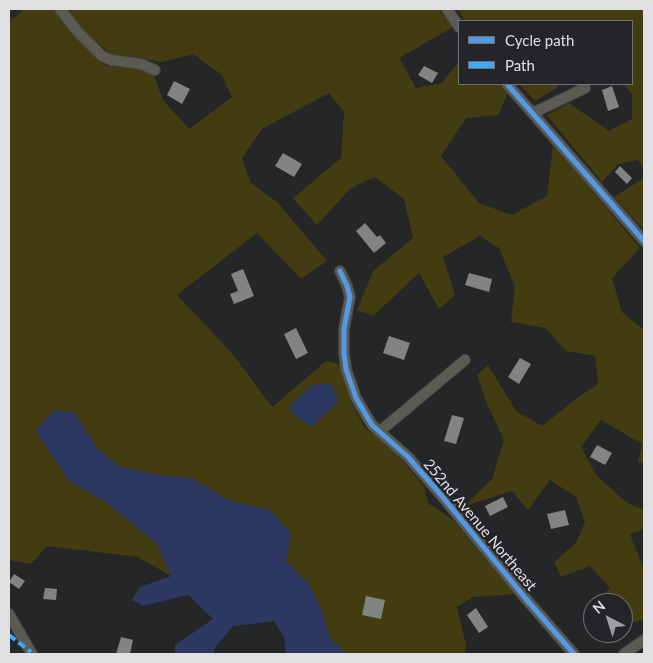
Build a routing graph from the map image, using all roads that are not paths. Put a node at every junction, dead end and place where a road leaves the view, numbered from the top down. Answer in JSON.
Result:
{"nodes":[{"id":1,"x":60,"y":9,"type":"edge"},
{"id":2,"x":447,"y":9,"type":"edge"},
{"id":3,"x":458,"y":25,"type":"edge"},
{"id":4,"x":155,"y":70,"type":"dead end"},
{"id":5,"x":509,"y":85,"type":"edge"},
{"id":6,"x":585,"y":88,"type":"dead end"},
{"id":7,"x":533,"y":113,"type":"junction"},
{"id":8,"x":644,"y":241,"type":"edge"},
{"id":9,"x":340,"y":271,"type":"dead end"},
{"id":10,"x":465,"y":360,"type":"dead end"},
{"id":11,"x":379,"y":432,"type":"junction"},
{"id":12,"x":9,"y":614,"type":"edge"},
{"id":13,"x":644,"y":640,"type":"edge"},
{"id":14,"x":32,"y":654,"type":"edge"},
{"id":15,"x":574,"y":654,"type":"edge"},
{"id":16,"x":624,"y":654,"type":"edge"}],
"edges":[{"from":1,"to":4,"type":"street"},
{"from":2,"to":3,"type":"street"},
{"from":5,"to":7,"type":"street"},
{"from":6,"to":7,"type":"street"},
{"from":7,"to":8,"type":"street"},
{"from":9,"to":11,"type":"street","name":"252nd Avenue Northeast"},
{"from":10,"to":11,"type":"street"},
{"from":11,"to":15,"type":"street","name":"252nd Avenue Northeast"},
{"from":12,"to":14,"type":"street"},
{"from":13,"to":16,"type":"street"}]}
